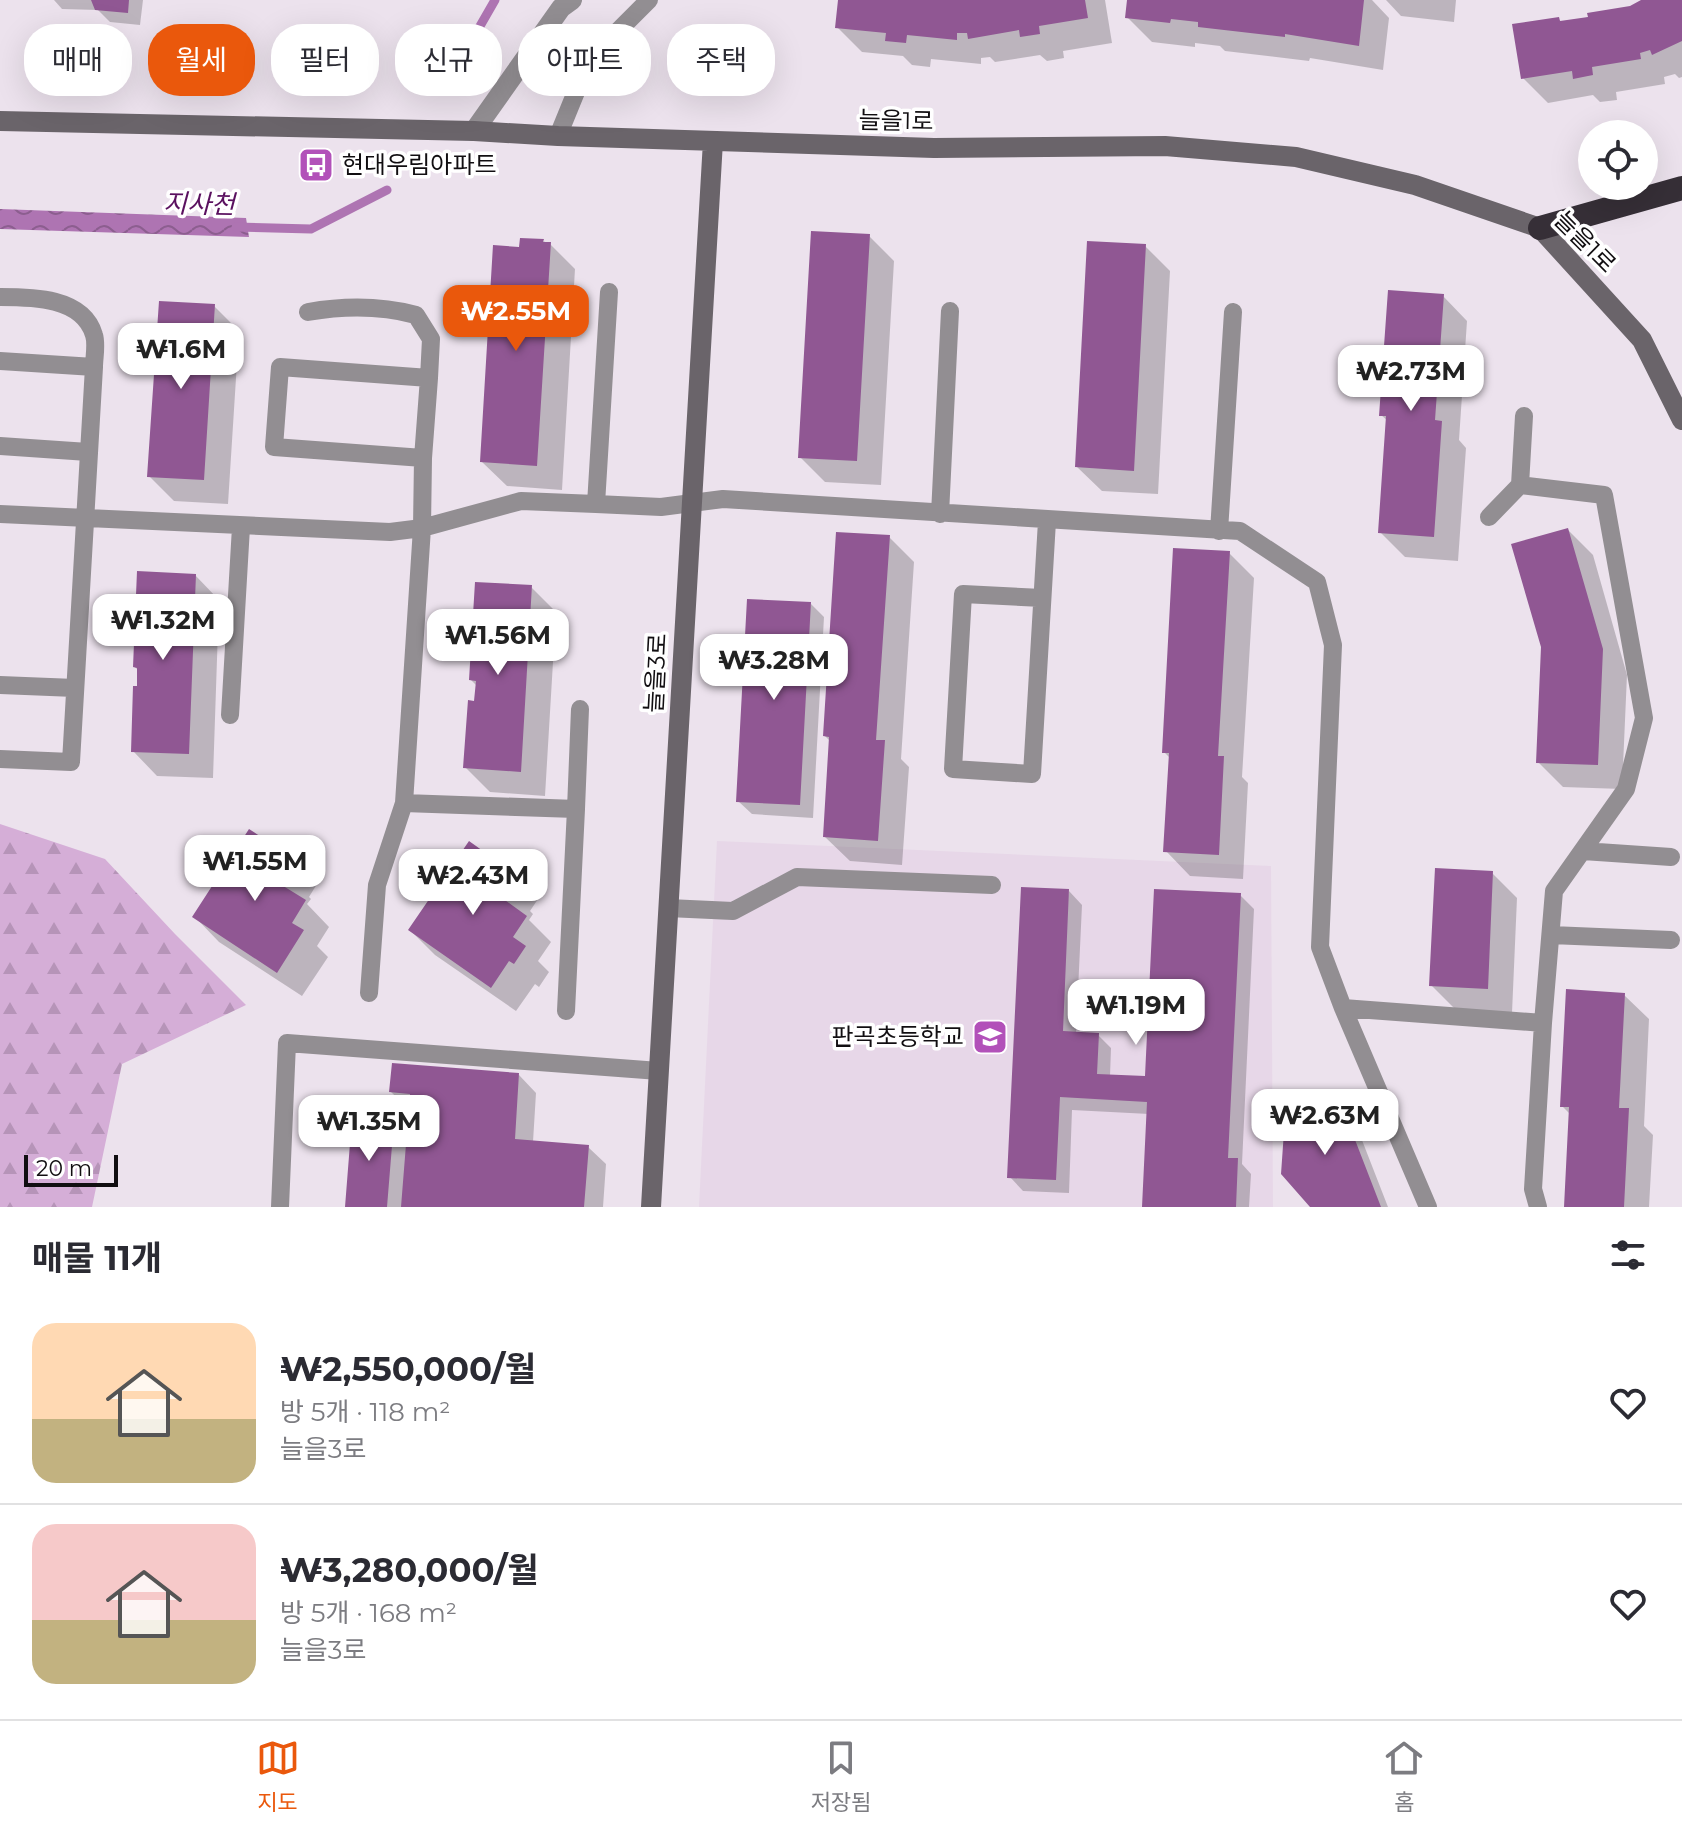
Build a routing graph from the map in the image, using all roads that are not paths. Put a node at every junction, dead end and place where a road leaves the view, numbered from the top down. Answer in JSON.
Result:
{"nodes":[{"id":1,"x":572,"y":0,"type":"edge"},
{"id":2,"x":649,"y":0,"type":"edge"},
{"id":3,"x":0,"y":121,"type":"edge"},
{"id":4,"x":474,"y":131,"type":"junction"},
{"id":5,"x":558,"y":136,"type":"junction"},
{"id":6,"x":713,"y":141,"type":"junction"},
{"id":7,"x":1682,"y":188,"type":"edge"},
{"id":8,"x":1540,"y":228,"type":"junction"},
{"id":9,"x":609,"y":292,"type":"dead end"},
{"id":10,"x":0,"y":297,"type":"edge"},
{"id":11,"x":950,"y":311,"type":"dead end"},
{"id":12,"x":308,"y":312,"type":"dead end"},
{"id":13,"x":1233,"y":312,"type":"dead end"},
{"id":14,"x":0,"y":361,"type":"edge"},
{"id":15,"x":94,"y":367,"type":"junction"},
{"id":16,"x":429,"y":378,"type":"junction"},
{"id":17,"x":1524,"y":416,"type":"dead end"},
{"id":18,"x":1682,"y":420,"type":"edge"},
{"id":19,"x":0,"y":446,"type":"edge"},
{"id":20,"x":88,"y":452,"type":"junction"},
{"id":21,"x":423,"y":458,"type":"junction"},
{"id":22,"x":1520,"y":485,"type":"junction"},
{"id":23,"x":692,"y":503,"type":"junction"},
{"id":24,"x":596,"y":504,"type":"junction"},
{"id":25,"x":0,"y":514,"type":"edge"},
{"id":26,"x":940,"y":514,"type":"junction"},
{"id":27,"x":1489,"y":517,"type":"dead end"},
{"id":28,"x":84,"y":519,"type":"junction"},
{"id":29,"x":1047,"y":521,"type":"junction"},
{"id":30,"x":241,"y":527,"type":"junction"},
{"id":31,"x":422,"y":528,"type":"junction"},
{"id":32,"x":1219,"y":531,"type":"junction"},
{"id":33,"x":1042,"y":598,"type":"junction"},
{"id":34,"x":0,"y":685,"type":"edge"},
{"id":35,"x":75,"y":688,"type":"junction"},
{"id":36,"x":580,"y":709,"type":"dead end"},
{"id":37,"x":230,"y":715,"type":"dead end"},
{"id":38,"x":0,"y":759,"type":"edge"},
{"id":39,"x":404,"y":803,"type":"junction"},
{"id":40,"x":576,"y":809,"type":"junction"},
{"id":41,"x":1583,"y":851,"type":"junction"},
{"id":42,"x":1671,"y":857,"type":"dead end"},
{"id":43,"x":992,"y":885,"type":"dead end"},
{"id":44,"x":668,"y":908,"type":"junction"},
{"id":45,"x":1551,"y":935,"type":"junction"},
{"id":46,"x":1671,"y":940,"type":"dead end"},
{"id":47,"x":369,"y":993,"type":"dead end"},
{"id":48,"x":1343,"y":1008,"type":"junction"},
{"id":49,"x":566,"y":1011,"type":"dead end"},
{"id":50,"x":1543,"y":1023,"type":"junction"},
{"id":51,"x":659,"y":1071,"type":"junction"},
{"id":52,"x":280,"y":1207,"type":"edge"},
{"id":53,"x":651,"y":1207,"type":"edge"},
{"id":54,"x":1428,"y":1207,"type":"edge"},
{"id":55,"x":1538,"y":1207,"type":"edge"}],
"edges":[{"from":1,"to":4,"type":"street"},
{"from":2,"to":5,"type":"lane"},
{"from":3,"to":4,"type":"street","name":"늘을1로"},
{"from":4,"to":5,"type":"street","name":"늘을1로"},
{"from":5,"to":6,"type":"street","name":"늘을1로"},
{"from":6,"to":8,"type":"street","name":"늘을1로"},
{"from":6,"to":23,"type":"street","name":"늘을3로"},
{"from":7,"to":8,"type":"highway"},
{"from":8,"to":18,"type":"street","name":"늘을1로"},
{"from":9,"to":24,"type":"lane"},
{"from":10,"to":15,"type":"lane"},
{"from":11,"to":26,"type":"lane"},
{"from":12,"to":16,"type":"lane"},
{"from":13,"to":32,"type":"lane"},
{"from":14,"to":15,"type":"lane"},
{"from":15,"to":20,"type":"lane"},
{"from":16,"to":21,"type":"lane"},
{"from":16,"to":21,"type":"lane"},
{"from":17,"to":22,"type":"lane"},
{"from":19,"to":20,"type":"lane"},
{"from":20,"to":28,"type":"lane"},
{"from":21,"to":31,"type":"lane"},
{"from":22,"to":27,"type":"lane"},
{"from":22,"to":41,"type":"lane"},
{"from":23,"to":24,"type":"lane"},
{"from":23,"to":26,"type":"lane"},
{"from":23,"to":44,"type":"street","name":"늘을3로"},
{"from":24,"to":31,"type":"lane"},
{"from":25,"to":28,"type":"lane"},
{"from":26,"to":29,"type":"lane"},
{"from":28,"to":30,"type":"lane"},
{"from":28,"to":35,"type":"lane"},
{"from":29,"to":32,"type":"lane"},
{"from":29,"to":33,"type":"lane"},
{"from":30,"to":31,"type":"lane"},
{"from":30,"to":37,"type":"lane"},
{"from":31,"to":39,"type":"lane"},
{"from":32,"to":48,"type":"lane"},
{"from":33,"to":33,"type":"lane"},
{"from":34,"to":35,"type":"lane"},
{"from":35,"to":38,"type":"lane"},
{"from":36,"to":40,"type":"lane"},
{"from":39,"to":40,"type":"lane"},
{"from":39,"to":47,"type":"lane"},
{"from":40,"to":49,"type":"lane"},
{"from":41,"to":42,"type":"lane"},
{"from":41,"to":45,"type":"lane"},
{"from":43,"to":44,"type":"lane"},
{"from":44,"to":51,"type":"street","name":"늘을3로"},
{"from":45,"to":46,"type":"lane"},
{"from":45,"to":50,"type":"lane"},
{"from":48,"to":50,"type":"lane"},
{"from":48,"to":54,"type":"lane"},
{"from":50,"to":55,"type":"lane"},
{"from":51,"to":52,"type":"lane"},
{"from":51,"to":53,"type":"street","name":"늘을3로"}]}
